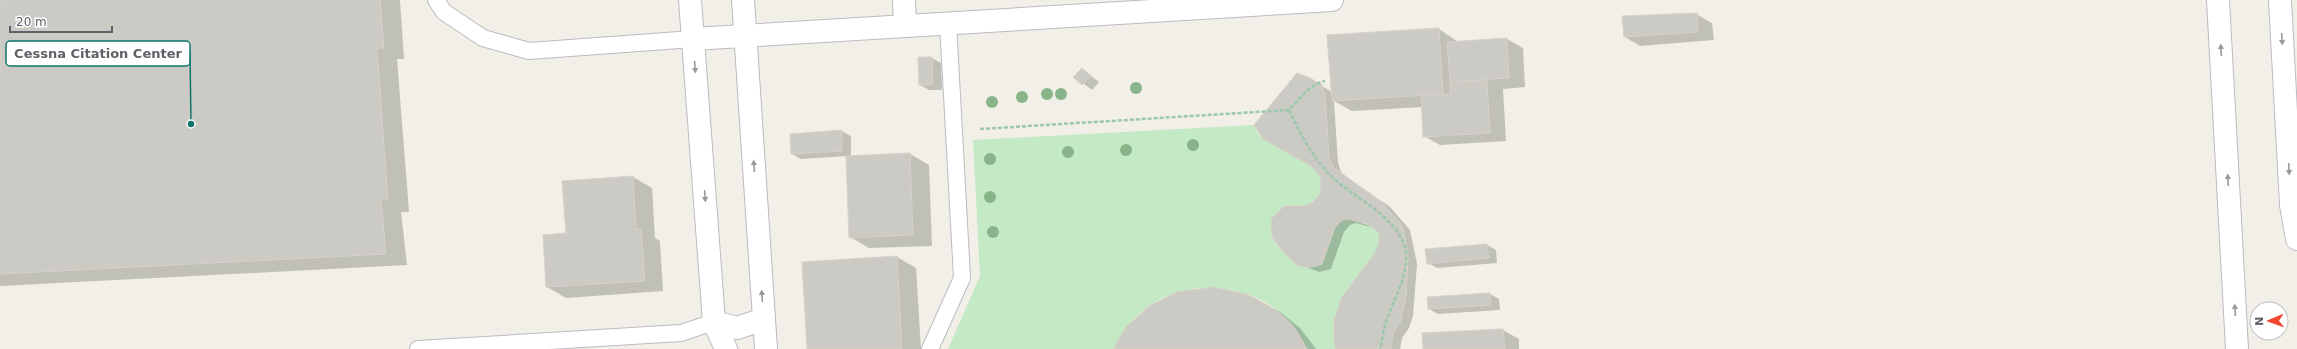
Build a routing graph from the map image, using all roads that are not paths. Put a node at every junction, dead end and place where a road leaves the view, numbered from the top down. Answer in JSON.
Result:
{"nodes":[{"id":1,"x":436,"y":0,"type":"edge"},
{"id":2,"x":690,"y":0,"type":"edge"},
{"id":3,"x":743,"y":0,"type":"edge"},
{"id":4,"x":904,"y":0,"type":"edge"},
{"id":5,"x":1332,"y":0,"type":"edge"},
{"id":6,"x":2218,"y":0,"type":"edge"},
{"id":7,"x":2280,"y":0,"type":"edge"},
{"id":8,"x":948,"y":23,"type":"junction"},
{"id":9,"x":905,"y":25,"type":"junction"},
{"id":10,"x":745,"y":36,"type":"junction"},
{"id":11,"x":693,"y":39,"type":"junction"},
{"id":12,"x":2297,"y":239,"type":"edge"},
{"id":13,"x":764,"y":319,"type":"junction"},
{"id":14,"x":714,"y":322,"type":"junction"},
{"id":15,"x":418,"y":349,"type":"edge"},
{"id":16,"x":726,"y":349,"type":"edge"},
{"id":17,"x":766,"y":349,"type":"edge"},
{"id":18,"x":930,"y":349,"type":"edge"},
{"id":19,"x":2237,"y":349,"type":"edge"}],
"edges":[{"from":1,"to":11,"type":"lane"},
{"from":2,"to":11,"type":"street"},
{"from":3,"to":10,"type":"street"},
{"from":4,"to":9,"type":"street"},
{"from":5,"to":8,"type":"street"},
{"from":19,"to":6,"type":"street","one_way":true},
{"from":7,"to":12,"type":"street","one_way":true},
{"from":8,"to":9,"type":"street"},
{"from":8,"to":18,"type":"lane"},
{"from":9,"to":10,"type":"street"},
{"from":10,"to":11,"type":"street"},
{"from":13,"to":10,"type":"street","one_way":true},
{"from":11,"to":14,"type":"street","one_way":true},
{"from":13,"to":14,"type":"street"},
{"from":13,"to":17,"type":"street"},
{"from":14,"to":15,"type":"lane"},
{"from":14,"to":16,"type":"street"}]}
